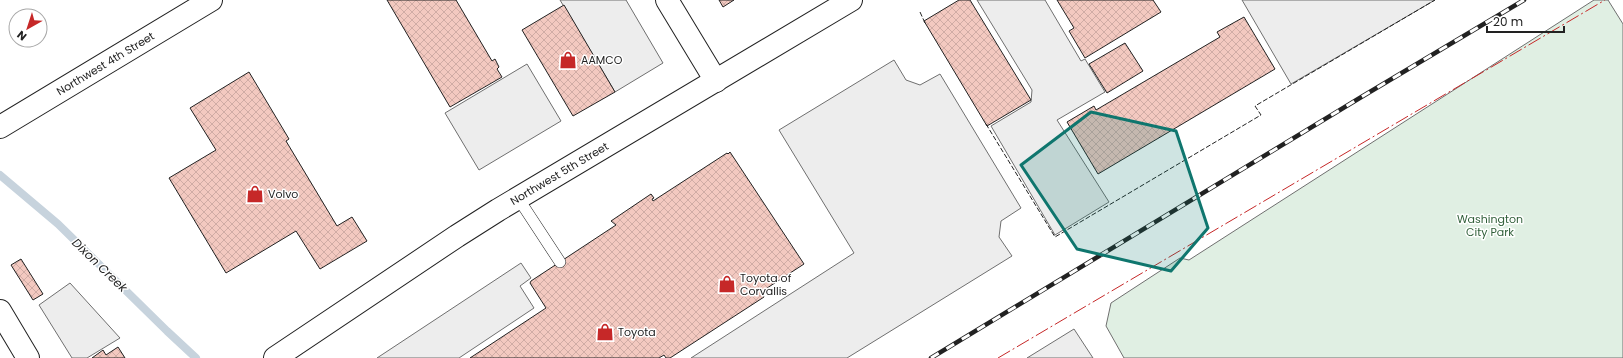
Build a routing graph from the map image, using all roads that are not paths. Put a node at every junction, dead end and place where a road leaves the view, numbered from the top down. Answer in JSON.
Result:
{"nodes":[{"id":1,"x":211,"y":0,"type":"edge"},
{"id":2,"x":667,"y":0,"type":"edge"},
{"id":3,"x":851,"y":0,"type":"edge"},
{"id":4,"x":716,"y":81,"type":"junction"},
{"id":5,"x":0,"y":127,"type":"edge"},
{"id":6,"x":518,"y":198,"type":"junction"},
{"id":7,"x":560,"y":262,"type":"dead end"},
{"id":8,"x":0,"y":311,"type":"edge"},
{"id":9,"x":28,"y":358,"type":"edge"},
{"id":10,"x":276,"y":358,"type":"edge"}],
"edges":[{"from":1,"to":5,"type":"main road","name":"Northwest 4th Street"},
{"from":2,"to":4,"type":"main road"},
{"from":3,"to":4,"type":"main road","name":"Northwest 5th Street"},
{"from":4,"to":6,"type":"main road","name":"Northwest 5th Street"},
{"from":6,"to":7,"type":"lane"},
{"from":6,"to":10,"type":"main road","name":"Northwest 5th Street"},
{"from":8,"to":9,"type":"main road"}]}
